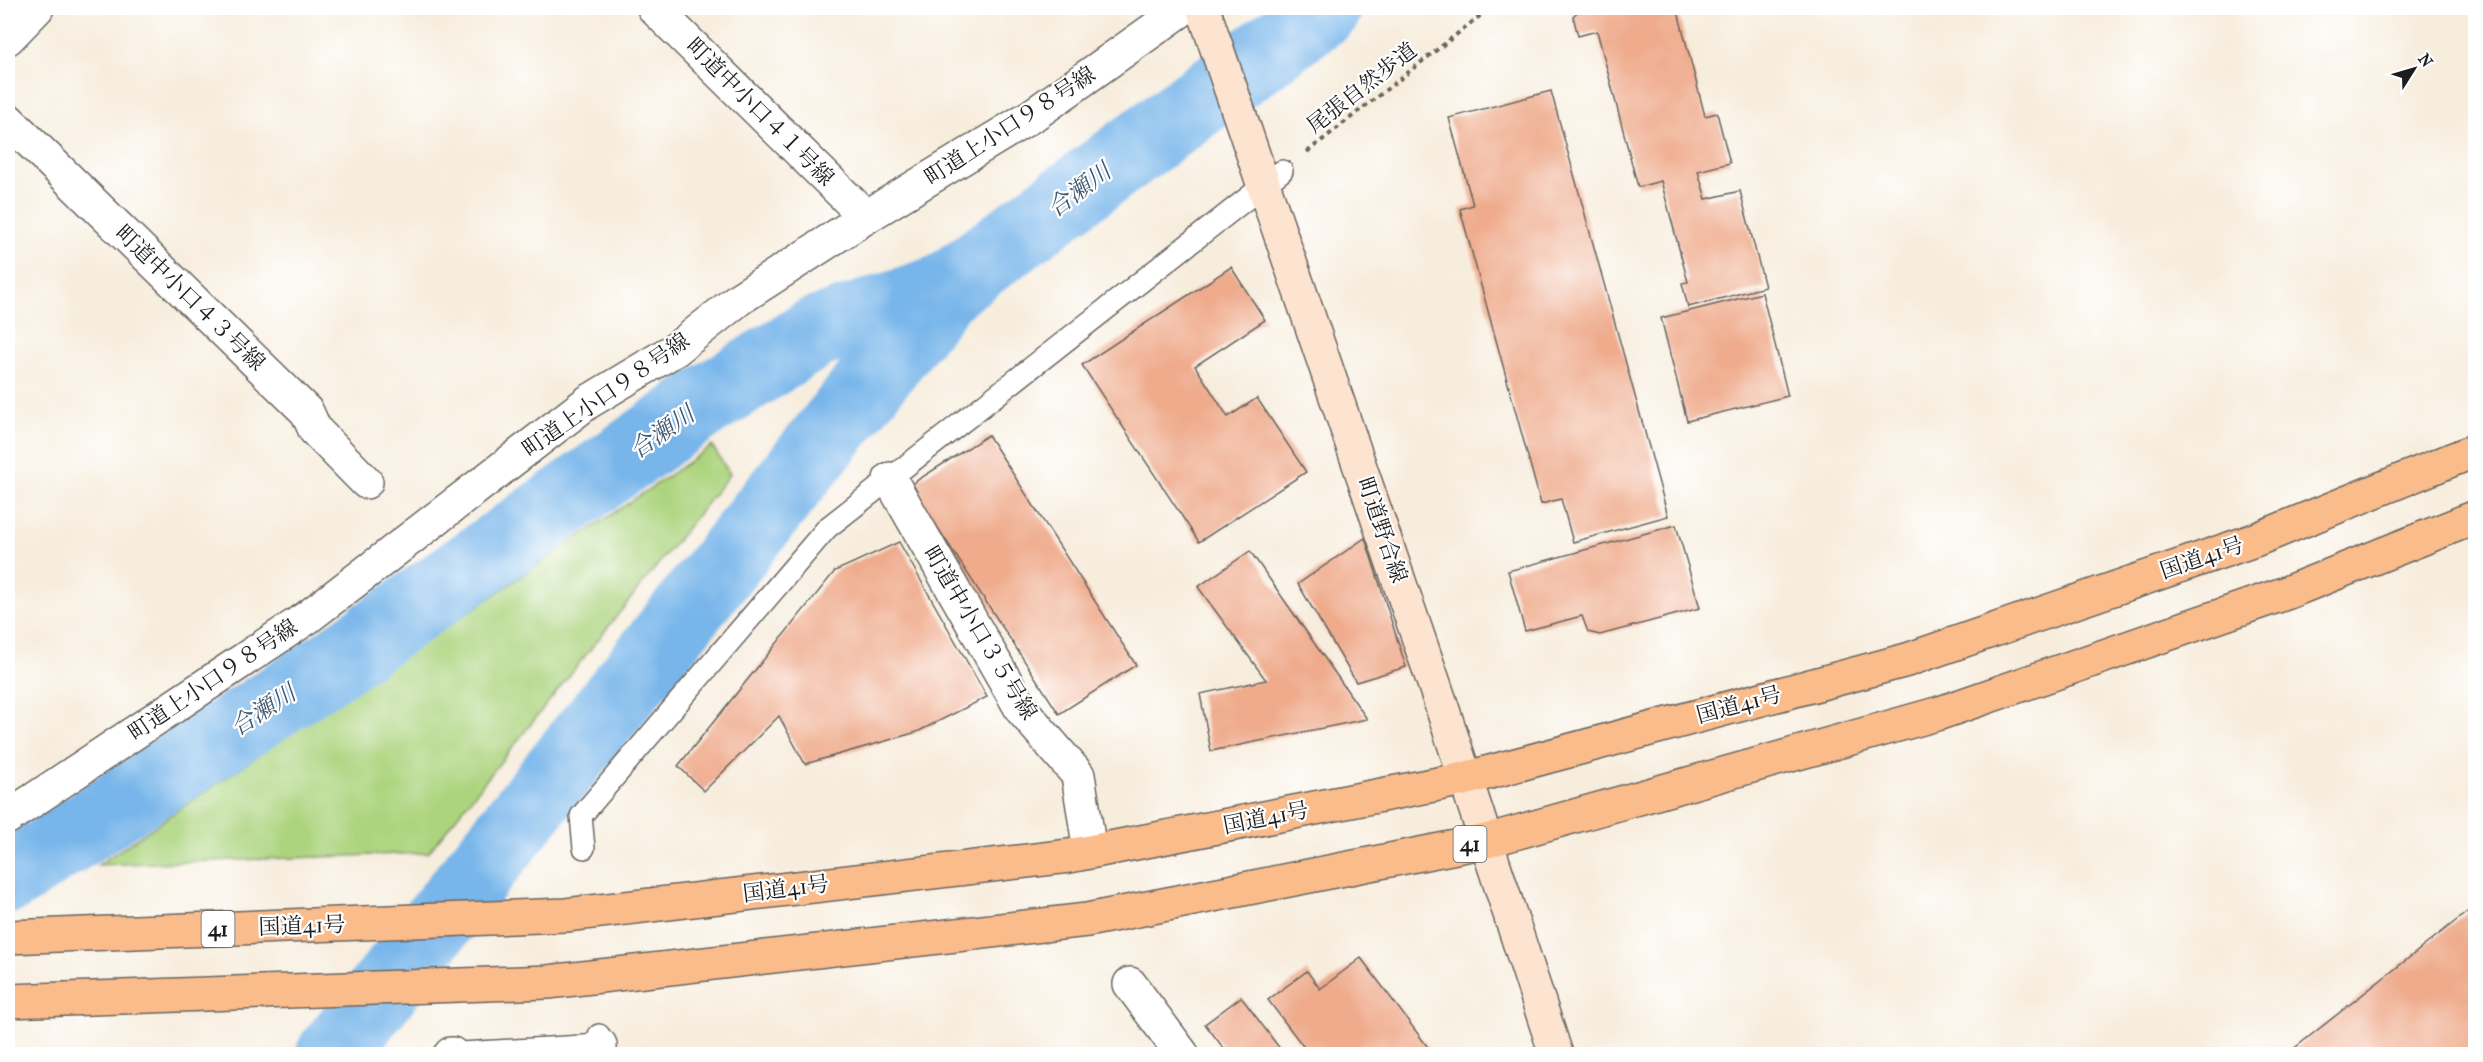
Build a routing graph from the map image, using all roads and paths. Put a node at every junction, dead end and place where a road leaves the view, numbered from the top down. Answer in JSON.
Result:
{"nodes":[{"id":1,"x":37,"y":8,"type":"edge"},
{"id":2,"x":654,"y":8,"type":"edge"},
{"id":3,"x":1184,"y":8,"type":"edge"},
{"id":4,"x":1203,"y":8,"type":"edge"},
{"id":5,"x":1490,"y":8,"type":"edge"},
{"id":6,"x":8,"y":38,"type":"edge"},
{"id":7,"x":8,"y":120,"type":"edge"},
{"id":8,"x":1270,"y":178,"type":"junction"},
{"id":9,"x":866,"y":217,"type":"junction"},
{"id":10,"x":2475,"y":450,"type":"edge"},
{"id":11,"x":890,"y":479,"type":"junction"},
{"id":12,"x":366,"y":482,"type":"dead end"},
{"id":13,"x":2475,"y":517,"type":"edge"},
{"id":14,"x":1464,"y":779,"type":"junction"},
{"id":15,"x":8,"y":817,"type":"edge"},
{"id":16,"x":1486,"y":841,"type":"junction"},
{"id":17,"x":584,"y":848,"type":"dead end"},
{"id":18,"x":1090,"y":851,"type":"junction"},
{"id":19,"x":8,"y":937,"type":"edge"},
{"id":20,"x":1130,"y":984,"type":"dead end"},
{"id":21,"x":8,"y":1001,"type":"edge"},
{"id":22,"x":600,"y":1044,"type":"edge"},
{"id":23,"x":443,"y":1054,"type":"edge"},
{"id":24,"x":451,"y":1054,"type":"edge"},
{"id":25,"x":1182,"y":1054,"type":"edge"},
{"id":26,"x":1556,"y":1054,"type":"edge"}],
"edges":[{"from":1,"to":6,"type":"street"},
{"from":2,"to":9,"type":"street","name":"町道中小口４１号線"},
{"from":3,"to":9,"type":"street","name":"町道上小口９８号線"},
{"from":4,"to":8,"type":"street","name":"町道野合線"},
{"from":5,"to":8,"type":"path","name":"尾張自然歩道"},
{"from":7,"to":12,"type":"street","name":"町道中小口４３号線"},
{"from":8,"to":11,"type":"lane"},
{"from":8,"to":14,"type":"street","name":"町道野合線"},
{"from":9,"to":15,"type":"street","name":"町道上小口９８号線"},
{"from":10,"to":14,"type":"highway","name":"国道41号","number":"41"},
{"from":11,"to":17,"type":"lane"},
{"from":11,"to":18,"type":"street","name":"町道中小口３５号線"},
{"from":13,"to":16,"type":"highway","number":"41"},
{"from":14,"to":16,"type":"street","name":"町道野合線"},
{"from":14,"to":18,"type":"highway","name":"国道41号","number":"41"},
{"from":16,"to":21,"type":"highway","number":"41"},
{"from":16,"to":26,"type":"street","name":"町道野合線"},
{"from":18,"to":19,"type":"highway","name":"国道41号","number":"41"},
{"from":20,"to":25,"type":"street"},
{"from":22,"to":24,"type":"lane"},
{"from":23,"to":24,"type":"lane"}]}
